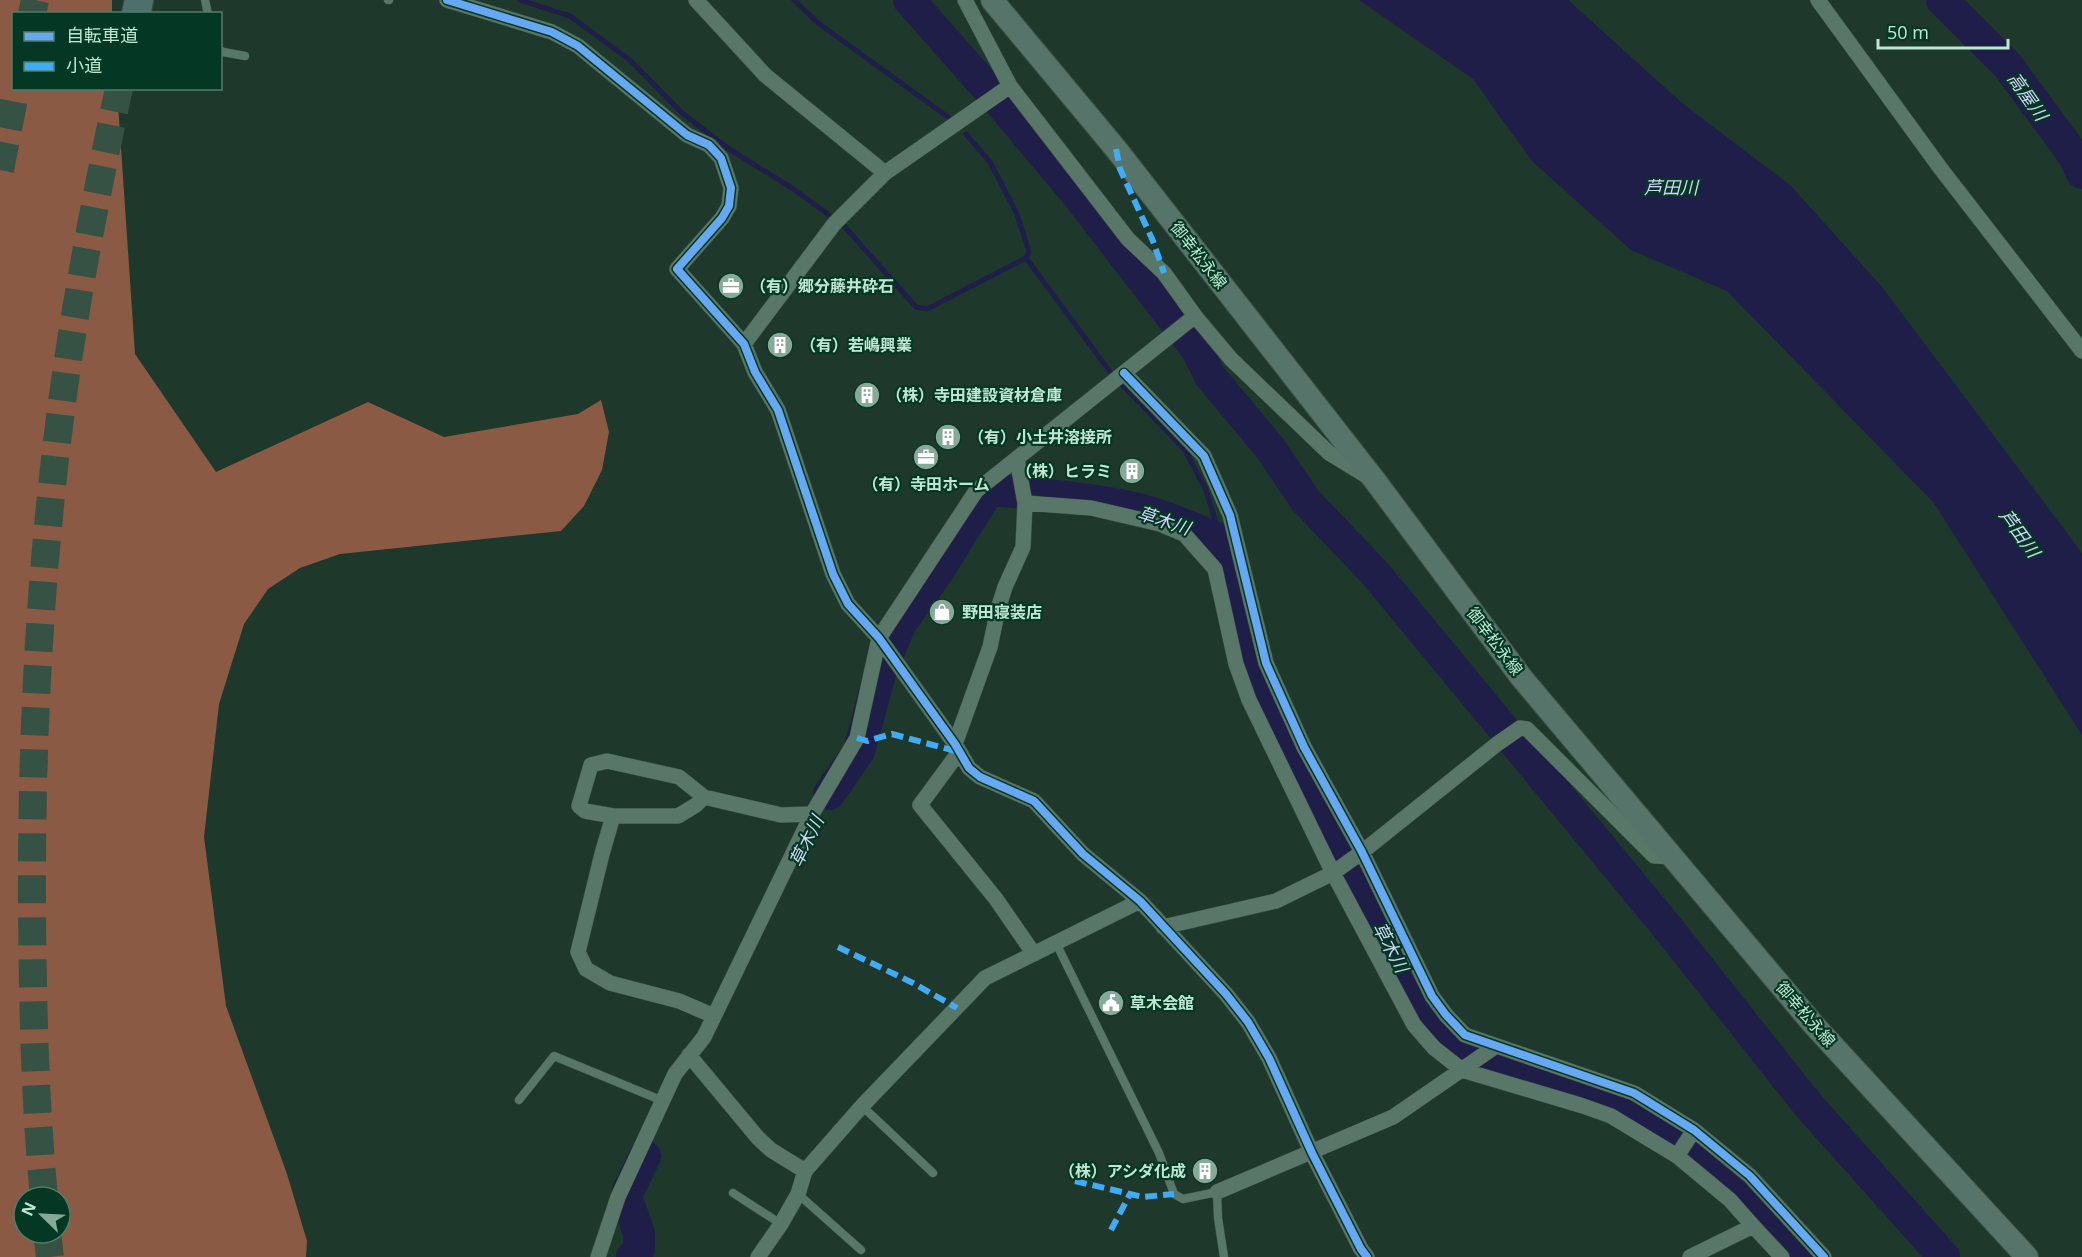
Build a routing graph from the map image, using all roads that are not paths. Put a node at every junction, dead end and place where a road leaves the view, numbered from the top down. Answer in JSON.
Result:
{"nodes":[{"id":1,"x":447,"y":0,"type":"edge"},
{"id":2,"x":696,"y":0,"type":"edge"},
{"id":3,"x":965,"y":0,"type":"edge"},
{"id":4,"x":992,"y":0,"type":"edge"},
{"id":5,"x":1818,"y":0,"type":"edge"},
{"id":6,"x":222,"y":51,"type":"edge"},
{"id":7,"x":245,"y":56,"type":"dead end"},
{"id":8,"x":1005,"y":89,"type":"junction"},
{"id":9,"x":885,"y":173,"type":"junction"},
{"id":10,"x":1185,"y":324,"type":"junction"},
{"id":11,"x":744,"y":344,"type":"junction"},
{"id":12,"x":2082,"y":351,"type":"edge"},
{"id":13,"x":1118,"y":377,"type":"junction"},
{"id":14,"x":1017,"y":459,"type":"junction"},
{"id":15,"x":1376,"y":482,"type":"junction"},
{"id":16,"x":1025,"y":495,"type":"junction"},
{"id":17,"x":885,"y":647,"type":"junction"},
{"id":18,"x":957,"y":748,"type":"junction"},
{"id":19,"x":704,"y":797,"type":"junction"},
{"id":20,"x":812,"y":814,"type":"junction"},
{"id":21,"x":614,"y":816,"type":"junction"},
{"id":22,"x":1359,"y":854,"type":"junction"},
{"id":23,"x":1675,"y":857,"type":"junction"},
{"id":24,"x":1336,"y":870,"type":"junction"},
{"id":25,"x":1140,"y":901,"type":"junction"},
{"id":26,"x":1163,"y":927,"type":"junction"},
{"id":27,"x":1056,"y":943,"type":"junction"},
{"id":28,"x":1034,"y":954,"type":"junction"},
{"id":29,"x":714,"y":1016,"type":"junction"},
{"id":30,"x":1492,"y":1049,"type":"junction"},
{"id":31,"x":692,"y":1059,"type":"junction"},
{"id":32,"x":1464,"y":1068,"type":"junction"},
{"id":33,"x":519,"y":1100,"type":"dead end"},
{"id":34,"x":663,"y":1101,"type":"junction"},
{"id":35,"x":862,"y":1106,"type":"junction"},
{"id":36,"x":1692,"y":1133,"type":"junction"},
{"id":37,"x":1312,"y":1153,"type":"junction"},
{"id":38,"x":1679,"y":1154,"type":"junction"},
{"id":39,"x":805,"y":1171,"type":"junction"},
{"id":40,"x":933,"y":1173,"type":"dead end"},
{"id":41,"x":1217,"y":1192,"type":"junction"},
{"id":42,"x":733,"y":1193,"type":"dead end"},
{"id":43,"x":798,"y":1194,"type":"junction"},
{"id":44,"x":781,"y":1224,"type":"junction"},
{"id":45,"x":1753,"y":1226,"type":"junction"},
{"id":46,"x":861,"y":1250,"type":"dead end"},
{"id":47,"x":598,"y":1257,"type":"edge"},
{"id":48,"x":758,"y":1257,"type":"edge"},
{"id":49,"x":1224,"y":1257,"type":"edge"},
{"id":50,"x":1367,"y":1257,"type":"edge"},
{"id":51,"x":1690,"y":1257,"type":"edge"},
{"id":52,"x":1782,"y":1257,"type":"edge"},
{"id":53,"x":1824,"y":1257,"type":"edge"},
{"id":54,"x":2027,"y":1257,"type":"edge"}],
"edges":[{"from":1,"to":11,"type":"street"},
{"from":2,"to":9,"type":"street"},
{"from":3,"to":8,"type":"street"},
{"from":4,"to":15,"type":"main road","name":"御幸松永線"},
{"from":5,"to":12,"type":"street"},
{"from":6,"to":7,"type":"lane"},
{"from":8,"to":9,"type":"street"},
{"from":8,"to":10,"type":"street"},
{"from":9,"to":11,"type":"street"},
{"from":10,"to":13,"type":"street"},
{"from":10,"to":15,"type":"street"},
{"from":11,"to":17,"type":"street"},
{"from":13,"to":14,"type":"street"},
{"from":13,"to":22,"type":"street"},
{"from":14,"to":16,"type":"street"},
{"from":14,"to":17,"type":"street"},
{"from":15,"to":23,"type":"main road","name":"御幸松永線"},
{"from":16,"to":18,"type":"street"},
{"from":16,"to":24,"type":"street"},
{"from":17,"to":18,"type":"street"},
{"from":17,"to":20,"type":"street"},
{"from":18,"to":25,"type":"street"},
{"from":18,"to":28,"type":"street"},
{"from":19,"to":20,"type":"street"},
{"from":19,"to":21,"type":"street"},
{"from":19,"to":21,"type":"street"},
{"from":20,"to":29,"type":"street"},
{"from":21,"to":29,"type":"street"},
{"from":22,"to":23,"type":"street"},
{"from":22,"to":24,"type":"street"},
{"from":22,"to":30,"type":"street"},
{"from":23,"to":54,"type":"main road","name":"御幸松永線"},
{"from":24,"to":26,"type":"street"},
{"from":24,"to":32,"type":"street"},
{"from":25,"to":26,"type":"street"},
{"from":25,"to":27,"type":"street"},
{"from":26,"to":37,"type":"street"},
{"from":27,"to":28,"type":"street"},
{"from":27,"to":41,"type":"lane"},
{"from":28,"to":35,"type":"street"},
{"from":29,"to":31,"type":"street"},
{"from":30,"to":32,"type":"street"},
{"from":30,"to":36,"type":"street"},
{"from":31,"to":34,"type":"street"},
{"from":31,"to":39,"type":"street"},
{"from":32,"to":37,"type":"street"},
{"from":32,"to":38,"type":"street"},
{"from":33,"to":34,"type":"lane"},
{"from":34,"to":47,"type":"street"},
{"from":35,"to":39,"type":"street"},
{"from":35,"to":40,"type":"lane"},
{"from":36,"to":38,"type":"street"},
{"from":36,"to":53,"type":"street"},
{"from":37,"to":41,"type":"street"},
{"from":37,"to":50,"type":"street"},
{"from":38,"to":45,"type":"street"},
{"from":39,"to":43,"type":"street"},
{"from":41,"to":49,"type":"lane"},
{"from":42,"to":44,"type":"lane"},
{"from":43,"to":44,"type":"street"},
{"from":43,"to":46,"type":"lane"},
{"from":44,"to":48,"type":"street"},
{"from":45,"to":51,"type":"street"},
{"from":45,"to":52,"type":"street"}]}
